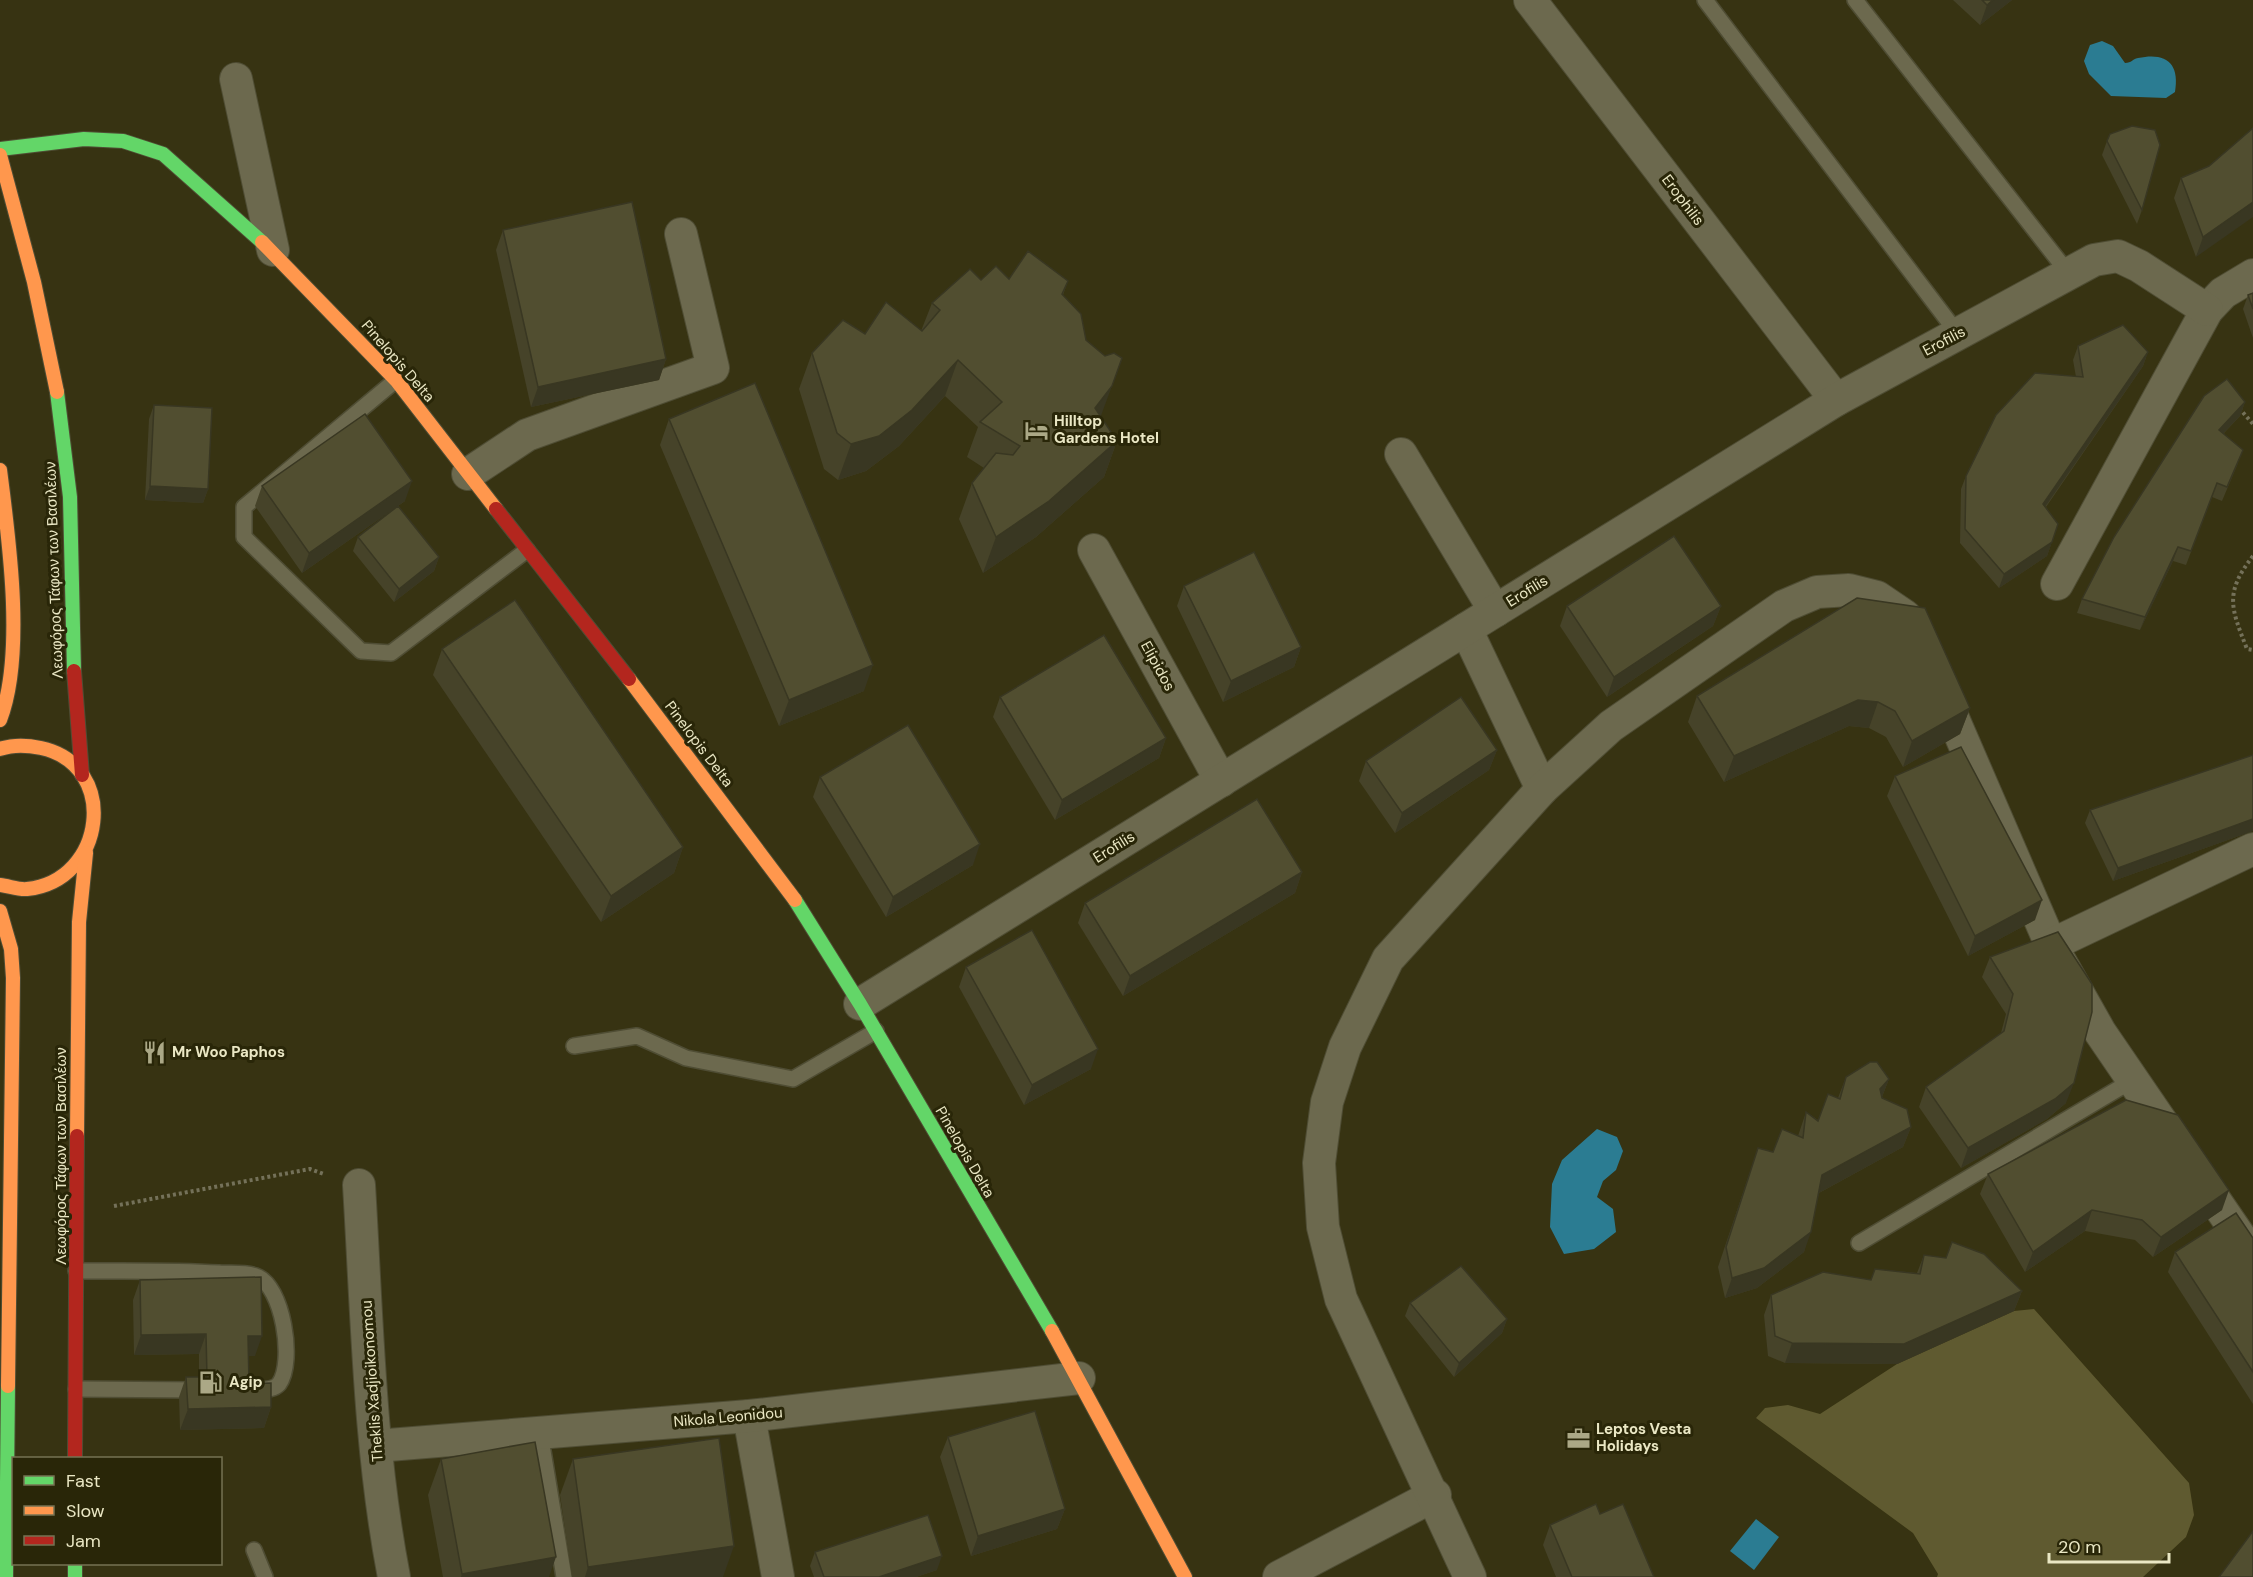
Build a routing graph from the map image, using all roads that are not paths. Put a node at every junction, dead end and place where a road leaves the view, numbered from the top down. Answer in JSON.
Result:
{"nodes":[{"id":1,"x":1530,"y":0,"type":"edge"},
{"id":2,"x":1705,"y":0,"type":"edge"},
{"id":3,"x":1855,"y":0,"type":"edge"},
{"id":4,"x":236,"y":80,"type":"dead end"},
{"id":5,"x":0,"y":149,"type":"edge"},
{"id":6,"x":0,"y":155,"type":"edge"},
{"id":7,"x":681,"y":234,"type":"dead end"},
{"id":8,"x":273,"y":250,"type":"junction"},
{"id":9,"x":2069,"y":274,"type":"junction"},
{"id":10,"x":2253,"y":275,"type":"edge"},
{"id":11,"x":2207,"y":310,"type":"junction"},
{"id":12,"x":1958,"y":334,"type":"junction"},
{"id":13,"x":396,"y":380,"type":"junction"},
{"id":14,"x":1836,"y":400,"type":"junction"},
{"id":15,"x":1401,"y":454,"type":"dead end"},
{"id":16,"x":0,"y":470,"type":"edge"},
{"id":17,"x":468,"y":474,"type":"junction"},
{"id":18,"x":527,"y":550,"type":"junction"},
{"id":19,"x":1094,"y":550,"type":"dead end"},
{"id":20,"x":2057,"y":584,"type":"dead end"},
{"id":21,"x":1495,"y":611,"type":"junction"},
{"id":22,"x":1466,"y":629,"type":"junction"},
{"id":23,"x":0,"y":720,"type":"edge"},
{"id":24,"x":0,"y":749,"type":"edge"},
{"id":25,"x":82,"y":775,"type":"junction"},
{"id":26,"x":1221,"y":782,"type":"junction"},
{"id":27,"x":1542,"y":789,"type":"junction"},
{"id":28,"x":2253,"y":849,"type":"edge"},
{"id":29,"x":86,"y":853,"type":"junction"},
{"id":30,"x":0,"y":885,"type":"edge"},
{"id":31,"x":0,"y":911,"type":"edge"},
{"id":32,"x":2051,"y":945,"type":"junction"},
{"id":33,"x":860,"y":1004,"type":"junction"},
{"id":34,"x":876,"y":1031,"type":"junction"},
{"id":35,"x":574,"y":1046,"type":"dead end"},
{"id":36,"x":2133,"y":1080,"type":"junction"},
{"id":37,"x":359,"y":1185,"type":"road end"},
{"id":38,"x":1859,"y":1243,"type":"dead end"},
{"id":39,"x":2253,"y":1256,"type":"edge"},
{"id":40,"x":76,"y":1271,"type":"junction"},
{"id":41,"x":1079,"y":1378,"type":"junction"},
{"id":42,"x":76,"y":1389,"type":"junction"},
{"id":43,"x":200,"y":1390,"type":"edge"},
{"id":44,"x":242,"y":1390,"type":"edge"},
{"id":45,"x":749,"y":1416,"type":"junction"},
{"id":46,"x":540,"y":1433,"type":"junction"},
{"id":47,"x":376,"y":1446,"type":"junction"},
{"id":48,"x":75,"y":1457,"type":"edge"},
{"id":49,"x":1435,"y":1495,"type":"junction"},
{"id":50,"x":254,"y":1550,"type":"dead end"},
{"id":51,"x":6,"y":1577,"type":"edge"},
{"id":52,"x":265,"y":1577,"type":"edge"},
{"id":53,"x":394,"y":1577,"type":"edge"},
{"id":54,"x":564,"y":1577,"type":"edge"},
{"id":55,"x":778,"y":1577,"type":"edge"},
{"id":56,"x":1185,"y":1577,"type":"edge"},
{"id":57,"x":1279,"y":1577,"type":"edge"},
{"id":58,"x":1470,"y":1577,"type":"edge"}],
"edges":[{"from":1,"to":14,"type":"street","name":"Erophilis"},
{"from":2,"to":12,"type":"lane"},
{"from":3,"to":9,"type":"lane"},
{"from":4,"to":8,"type":"street"},
{"from":5,"to":8,"type":"main road","name":"Pinelopis Delta"},
{"from":6,"to":25,"type":"main road","name":"Λεωφόρος Τάφων των Βασιλέων"},
{"from":7,"to":17,"type":"street"},
{"from":8,"to":13,"type":"main road","name":"Pinelopis Delta"},
{"from":9,"to":11,"type":"street","name":"Erofilis"},
{"from":9,"to":12,"type":"street","name":"Erofilis"},
{"from":10,"to":11,"type":"street"},
{"from":11,"to":20,"type":"street"},
{"from":12,"to":14,"type":"street","name":"Erofilis"},
{"from":13,"to":17,"type":"main road","name":"Pinelopis Delta"},
{"from":13,"to":18,"type":"lane"},
{"from":14,"to":21,"type":"street","name":"Erofilis"},
{"from":15,"to":21,"type":"street"},
{"from":16,"to":23,"type":"main road"},
{"from":17,"to":18,"type":"main road","name":"Pinelopis Delta"},
{"from":18,"to":33,"type":"main road","name":"Pinelopis Delta"},
{"from":19,"to":26,"type":"street","name":"Elipidos"},
{"from":21,"to":22,"type":"street","name":"Erofilis"},
{"from":22,"to":26,"type":"street","name":"Erofilis"},
{"from":22,"to":27,"type":"street"},
{"from":24,"to":25,"type":"main road"},
{"from":25,"to":29,"type":"main road"},
{"from":26,"to":33,"type":"street","name":"Erofilis"},
{"from":27,"to":32,"type":"street"},
{"from":27,"to":49,"type":"street"},
{"from":28,"to":32,"type":"street"},
{"from":29,"to":30,"type":"main road"},
{"from":29,"to":40,"type":"main road","name":"Λεωφόρος Τάφων των Βασιλέων"},
{"from":31,"to":51,"type":"main road"},
{"from":32,"to":36,"type":"street"},
{"from":33,"to":34,"type":"main road","name":"Pinelopis Delta"},
{"from":34,"to":35,"type":"lane"},
{"from":34,"to":41,"type":"main road","name":"Pinelopis Delta"},
{"from":36,"to":38,"type":"lane"},
{"from":36,"to":39,"type":"street"},
{"from":37,"to":47,"type":"street","name":"Theklis Xadjioikonomou"},
{"from":40,"to":42,"type":"main road","name":"Λεωφόρος Τάφων των Βασιλέων"},
{"from":40,"to":44,"type":"lane"},
{"from":41,"to":45,"type":"street","name":"Nikola Leonidou"},
{"from":41,"to":56,"type":"main road","name":"Pinelopis Delta"},
{"from":42,"to":43,"type":"lane"},
{"from":42,"to":48,"type":"main road","name":"Λεωφόρος Τάφων των Βασιλέων"},
{"from":45,"to":46,"type":"street","name":"Nikola Leonidou"},
{"from":45,"to":55,"type":"street"},
{"from":46,"to":47,"type":"street","name":"Nikola Leonidou"},
{"from":46,"to":54,"type":"lane"},
{"from":47,"to":53,"type":"street","name":"Theklis Xadjioikonomou"},
{"from":49,"to":57,"type":"street"},
{"from":49,"to":58,"type":"street"},
{"from":50,"to":52,"type":"lane"}]}
